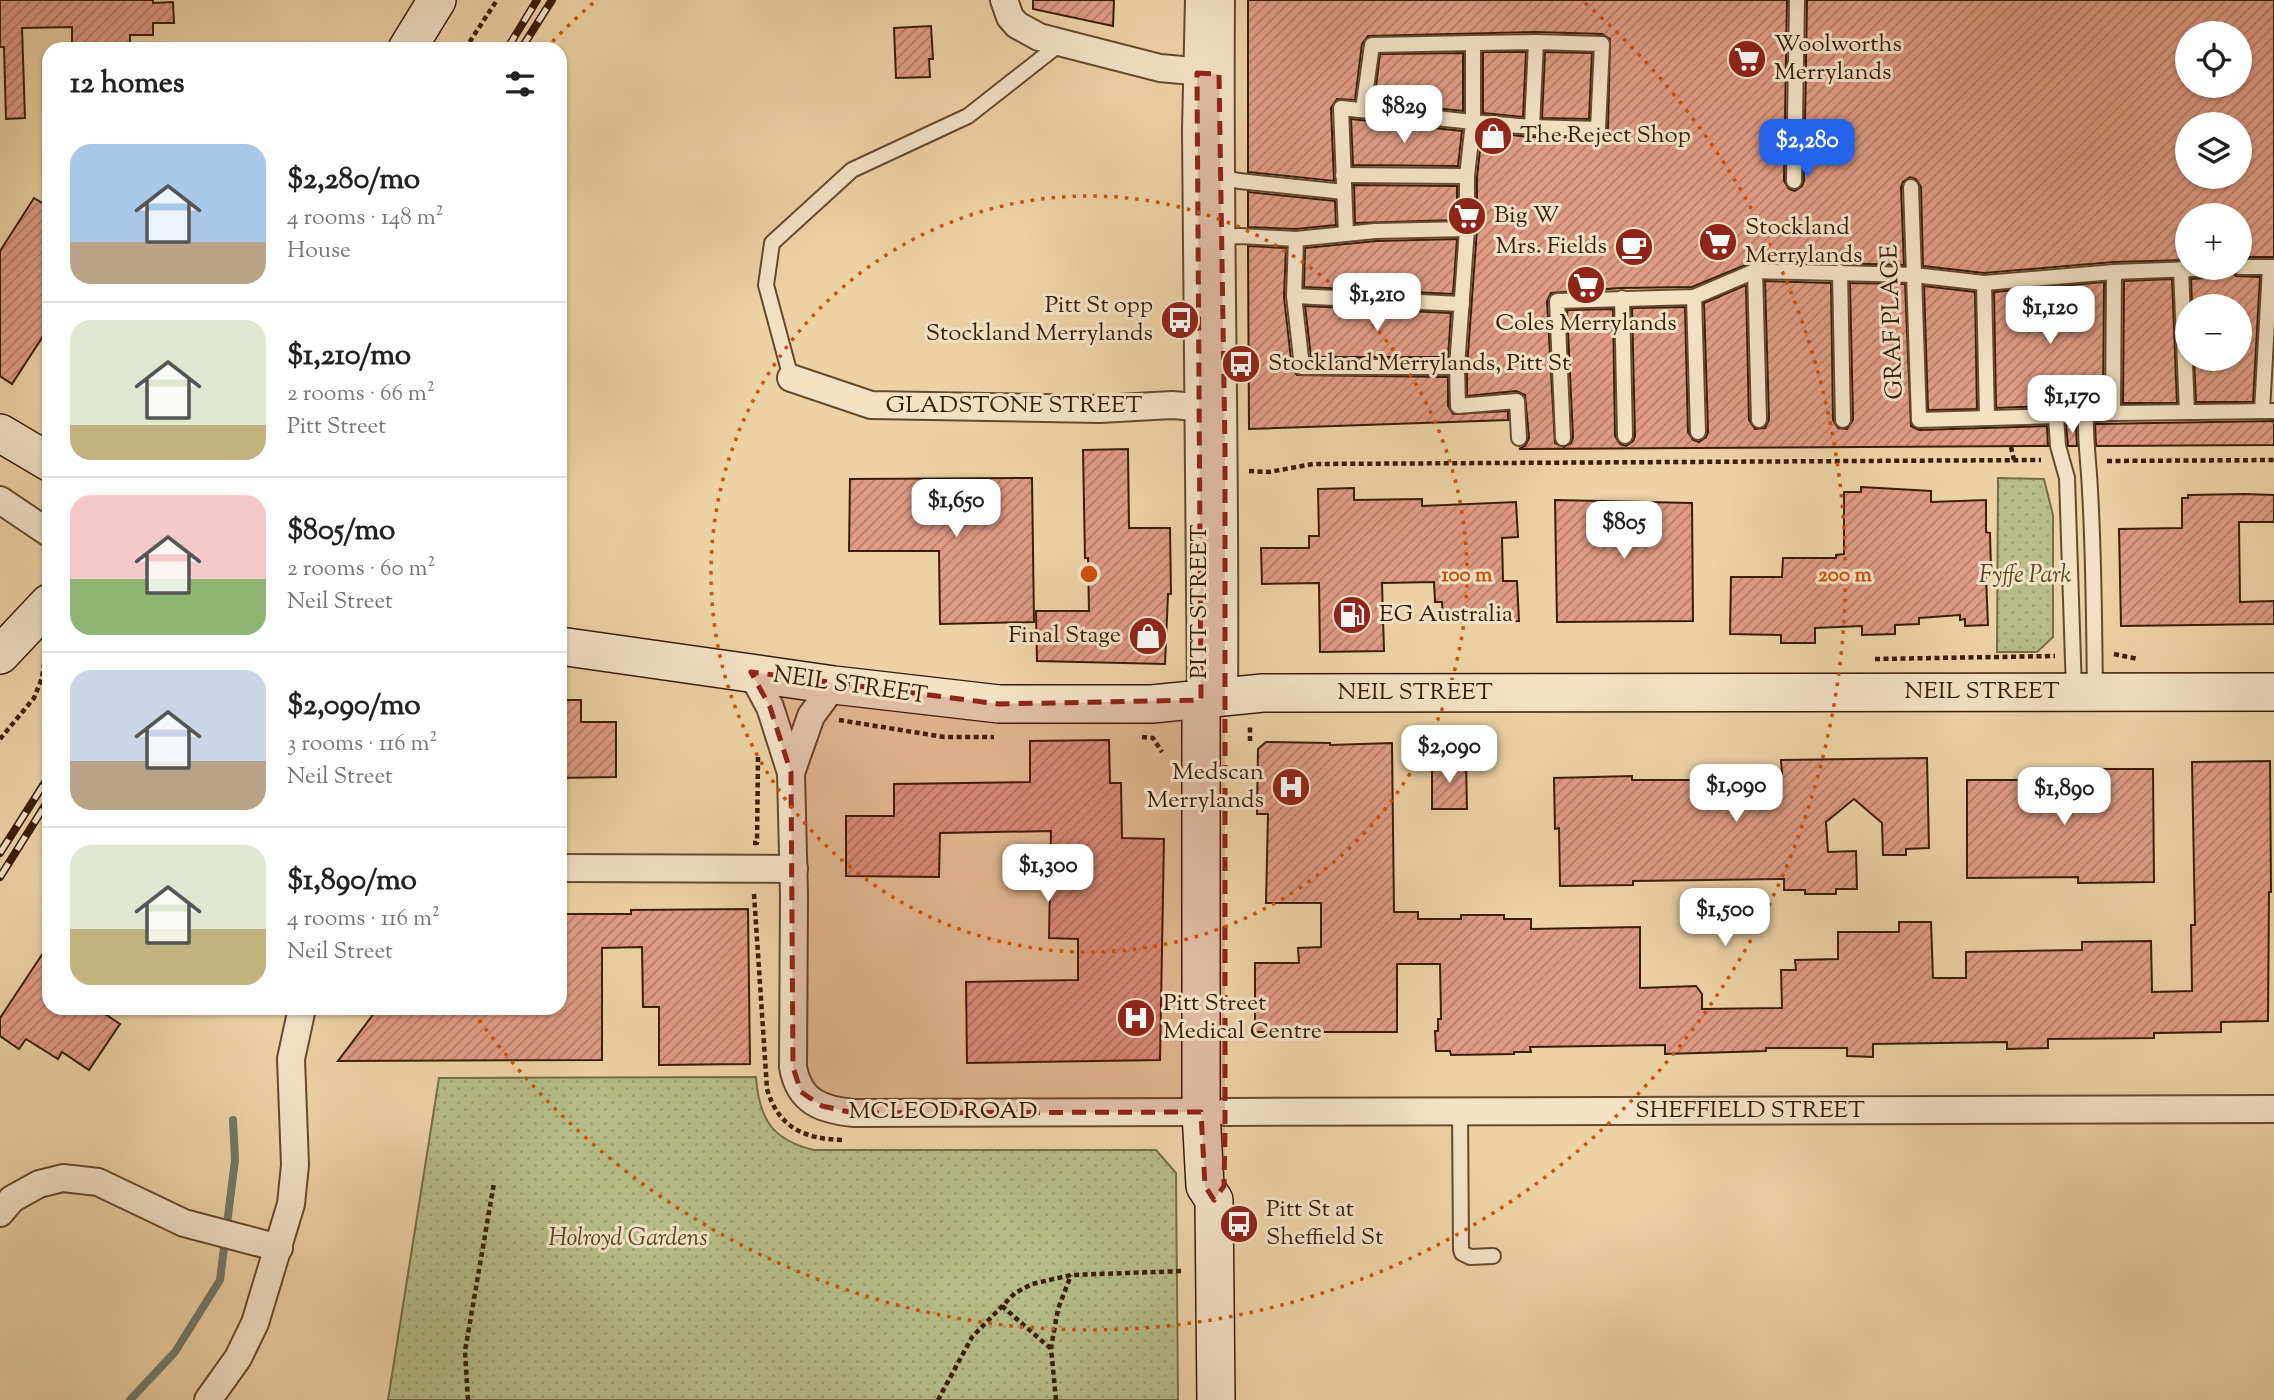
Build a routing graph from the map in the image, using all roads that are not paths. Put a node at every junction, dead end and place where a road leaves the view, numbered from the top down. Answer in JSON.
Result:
{"nodes":[{"id":1,"x":438,"y":0,"type":"edge"},
{"id":2,"x":1004,"y":0,"type":"edge"},
{"id":3,"x":1199,"y":0,"type":"edge"},
{"id":4,"x":1221,"y":0,"type":"edge"},
{"id":5,"x":1797,"y":0,"type":"edge"},
{"id":6,"x":411,"y":42,"type":"edge"},
{"id":7,"x":1536,"y":42,"type":"junction"},
{"id":8,"x":1061,"y":43,"type":"junction"},
{"id":9,"x":1473,"y":43,"type":"junction"},
{"id":10,"x":1208,"y":73,"type":"junction"},
{"id":11,"x":1363,"y":110,"type":"junction"},
{"id":12,"x":1473,"y":121,"type":"junction"},
{"id":13,"x":1532,"y":127,"type":"junction"},
{"id":14,"x":1343,"y":175,"type":"junction"},
{"id":15,"x":1467,"y":176,"type":"junction"},
{"id":16,"x":1221,"y":177,"type":"junction"},
{"id":17,"x":1794,"y":181,"type":"dead end"},
{"id":18,"x":1911,"y":187,"type":"dead end"},
{"id":19,"x":1344,"y":192,"type":"junction"},
{"id":20,"x":1468,"y":229,"type":"junction"},
{"id":21,"x":1346,"y":234,"type":"junction"},
{"id":22,"x":1222,"y":237,"type":"junction"},
{"id":23,"x":1296,"y":239,"type":"junction"},
{"id":24,"x":2252,"y":267,"type":"edge"},
{"id":25,"x":2272,"y":267,"type":"edge"},
{"id":26,"x":2175,"y":269,"type":"edge"},
{"id":27,"x":1755,"y":271,"type":"junction"},
{"id":28,"x":1840,"y":272,"type":"junction"},
{"id":29,"x":2114,"y":272,"type":"junction"},
{"id":30,"x":1914,"y":275,"type":"junction"},
{"id":31,"x":2181,"y":280,"type":"edge"},
{"id":32,"x":1984,"y":283,"type":"junction"},
{"id":33,"x":1294,"y":296,"type":"junction"},
{"id":34,"x":1694,"y":297,"type":"junction"},
{"id":35,"x":1622,"y":298,"type":"junction"},
{"id":36,"x":1462,"y":304,"type":"junction"},
{"id":37,"x":1457,"y":367,"type":"junction"},
{"id":38,"x":791,"y":378,"type":"joint"},
{"id":39,"x":1198,"y":407,"type":"junction"},
{"id":40,"x":2268,"y":411,"type":"edge"},
{"id":41,"x":2187,"y":412,"type":"junction"},
{"id":42,"x":2113,"y":413,"type":"junction"},
{"id":43,"x":2086,"y":415,"type":"junction"},
{"id":44,"x":2056,"y":416,"type":"junction"},
{"id":45,"x":1987,"y":418,"type":"junction"},
{"id":46,"x":1759,"y":420,"type":"dead end"},
{"id":47,"x":1843,"y":420,"type":"dead end"},
{"id":48,"x":1698,"y":432,"type":"dead end"},
{"id":49,"x":0,"y":433,"type":"edge"},
{"id":50,"x":1625,"y":436,"type":"dead end"},
{"id":51,"x":1519,"y":438,"type":"dead end"},
{"id":52,"x":1563,"y":438,"type":"dead end"},
{"id":53,"x":42,"y":459,"type":"edge"},
{"id":54,"x":0,"y":500,"type":"edge"},
{"id":55,"x":42,"y":528,"type":"edge"},
{"id":56,"x":42,"y":610,"type":"edge"},
{"id":57,"x":567,"y":647,"type":"edge"},
{"id":58,"x":0,"y":655,"type":"edge"},
{"id":59,"x":751,"y":672,"type":"junction"},
{"id":60,"x":834,"y":685,"type":"junction"},
{"id":61,"x":2085,"y":692,"type":"junction"},
{"id":62,"x":2274,"y":692,"type":"edge"},
{"id":63,"x":1212,"y":699,"type":"junction"},
{"id":64,"x":790,"y":773,"type":"junction"},
{"id":65,"x":567,"y":869,"type":"edge"},
{"id":66,"x":794,"y":869,"type":"junction"},
{"id":67,"x":300,"y":1015,"type":"edge"},
{"id":68,"x":2274,"y":1109,"type":"edge"},
{"id":69,"x":1213,"y":1112,"type":"junction"},
{"id":70,"x":1460,"y":1112,"type":"junction"},
{"id":71,"x":0,"y":1213,"type":"edge"},
{"id":72,"x":279,"y":1248,"type":"junction"},
{"id":73,"x":1493,"y":1256,"type":"dead end"},
{"id":74,"x":208,"y":1400,"type":"edge"},
{"id":75,"x":1216,"y":1400,"type":"edge"}],
"edges":[{"from":1,"to":6,"type":"main road"},
{"from":2,"to":8,"type":"street"},
{"from":3,"to":10,"type":"street","name":"PITT STREET"},
{"from":4,"to":10,"type":"street","name":"PITT STREET"},
{"from":5,"to":17,"type":"lane"},
{"from":7,"to":9,"type":"lane"},
{"from":7,"to":13,"type":"lane"},
{"from":7,"to":13,"type":"lane"},
{"from":8,"to":10,"type":"street"},
{"from":8,"to":38,"type":"lane"},
{"from":9,"to":11,"type":"lane"},
{"from":9,"to":12,"type":"lane"},
{"from":10,"to":16,"type":"street","name":"PITT STREET"},
{"from":10,"to":39,"type":"street","name":"PITT STREET"},
{"from":11,"to":12,"type":"lane"},
{"from":11,"to":14,"type":"lane"},
{"from":12,"to":13,"type":"lane"},
{"from":12,"to":15,"type":"lane"},
{"from":14,"to":15,"type":"lane"},
{"from":14,"to":19,"type":"lane"},
{"from":15,"to":20,"type":"lane"},
{"from":16,"to":19,"type":"lane"},
{"from":16,"to":22,"type":"street","name":"PITT STREET"},
{"from":18,"to":30,"type":"lane","name":"GRAF PLACE"},
{"from":19,"to":21,"type":"lane"},
{"from":20,"to":21,"type":"lane"},
{"from":20,"to":36,"type":"lane"},
{"from":21,"to":23,"type":"lane"},
{"from":22,"to":23,"type":"lane"},
{"from":22,"to":63,"type":"street","name":"PITT STREET"},
{"from":23,"to":33,"type":"lane"},
{"from":24,"to":25,"type":"lane"},
{"from":25,"to":40,"type":"lane"},
{"from":26,"to":29,"type":"lane"},
{"from":27,"to":28,"type":"lane"},
{"from":27,"to":34,"type":"lane"},
{"from":27,"to":46,"type":"lane"},
{"from":28,"to":30,"type":"lane"},
{"from":28,"to":47,"type":"lane"},
{"from":29,"to":32,"type":"lane"},
{"from":29,"to":42,"type":"lane"},
{"from":30,"to":32,"type":"lane"},
{"from":30,"to":45,"type":"lane","name":"GRAF PLACE"},
{"from":31,"to":41,"type":"lane"},
{"from":32,"to":45,"type":"lane"},
{"from":33,"to":36,"type":"lane"},
{"from":33,"to":37,"type":"lane"},
{"from":34,"to":35,"type":"lane"},
{"from":34,"to":48,"type":"lane"},
{"from":35,"to":50,"type":"lane"},
{"from":35,"to":52,"type":"lane"},
{"from":36,"to":37,"type":"lane"},
{"from":37,"to":51,"type":"lane"},
{"from":38,"to":39,"type":"street","name":"GLADSTONE STREET"},
{"from":39,"to":63,"type":"street","name":"PITT STREET"},
{"from":40,"to":41,"type":"lane","name":"GRAF PLACE"},
{"from":41,"to":42,"type":"lane","name":"GRAF PLACE"},
{"from":42,"to":43,"type":"lane","name":"GRAF PLACE"},
{"from":43,"to":44,"type":"lane","name":"GRAF PLACE"},
{"from":43,"to":61,"type":"lane"},
{"from":44,"to":45,"type":"lane","name":"GRAF PLACE"},
{"from":44,"to":61,"type":"lane"},
{"from":49,"to":53,"type":"main road"},
{"from":54,"to":55,"type":"street"},
{"from":56,"to":58,"type":"main road"},
{"from":57,"to":59,"type":"main road","name":"NEIL STREET"},
{"from":59,"to":60,"type":"main road","name":"NEIL STREET"},
{"from":59,"to":64,"type":"street","name":"MCLEOD ROAD"},
{"from":60,"to":63,"type":"main road","name":"NEIL STREET"},
{"from":60,"to":64,"type":"street","name":"MCLEOD ROAD"},
{"from":61,"to":62,"type":"main road","name":"NEIL STREET"},
{"from":61,"to":63,"type":"main road","name":"NEIL STREET"},
{"from":63,"to":69,"type":"main road","name":"PITT STREET"},
{"from":64,"to":66,"type":"street","name":"MCLEOD ROAD"},
{"from":65,"to":66,"type":"street"},
{"from":66,"to":69,"type":"street","name":"MCLEOD ROAD"},
{"from":67,"to":72,"type":"street"},
{"from":68,"to":70,"type":"street","name":"SHEFFIELD STREET"},
{"from":69,"to":70,"type":"street","name":"SHEFFIELD STREET"},
{"from":69,"to":75,"type":"main road","name":"PITT STREET"},
{"from":70,"to":73,"type":"lane"},
{"from":71,"to":72,"type":"street"},
{"from":72,"to":74,"type":"street"}]}
